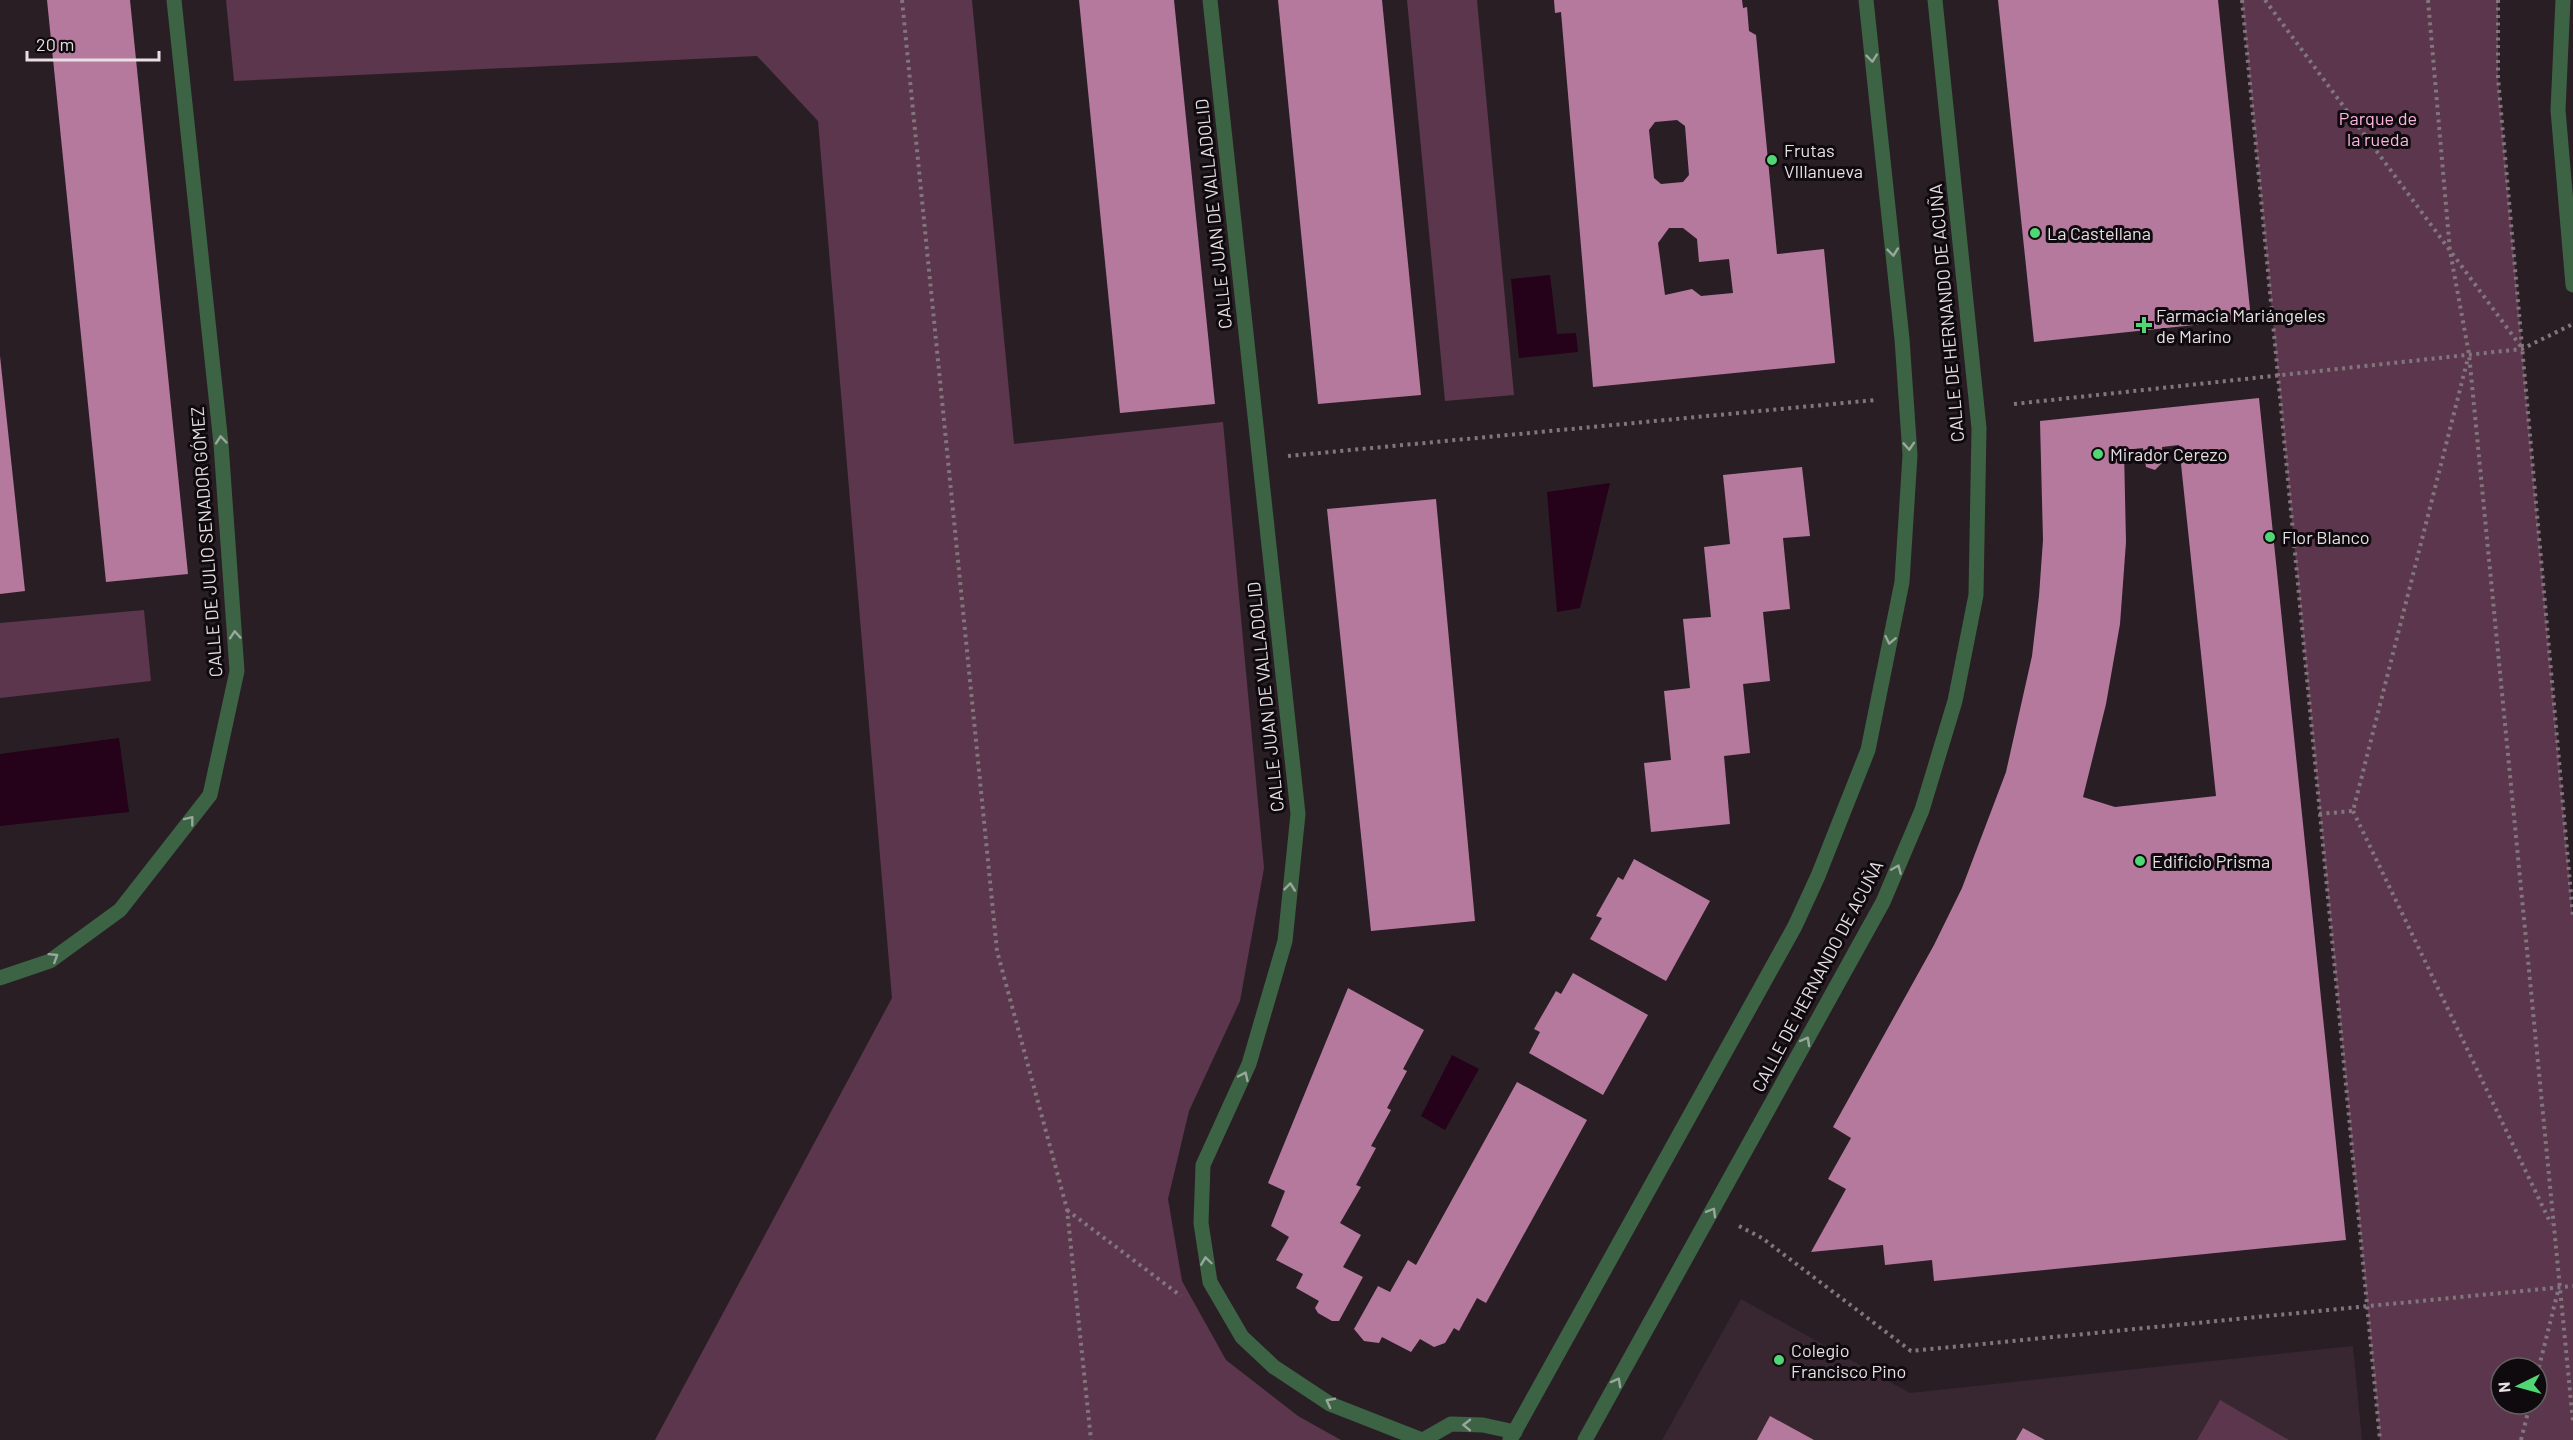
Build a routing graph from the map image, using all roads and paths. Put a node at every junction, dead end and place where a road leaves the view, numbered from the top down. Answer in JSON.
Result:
{"nodes":[{"id":1,"x":174,"y":0,"type":"edge"},
{"id":2,"x":902,"y":0,"type":"edge"},
{"id":3,"x":1210,"y":0,"type":"edge"},
{"id":4,"x":1866,"y":0,"type":"edge"},
{"id":5,"x":1935,"y":0,"type":"edge"},
{"id":6,"x":2242,"y":0,"type":"edge"},
{"id":7,"x":2265,"y":0,"type":"edge"},
{"id":8,"x":2428,"y":0,"type":"edge"},
{"id":9,"x":2498,"y":0,"type":"edge"},
{"id":10,"x":2564,"y":0,"type":"edge"},
{"id":11,"x":2450,"y":251,"type":"junction"},
{"id":12,"x":2573,"y":285,"type":"edge"},
{"id":13,"x":2573,"y":324,"type":"edge"},
{"id":14,"x":2522,"y":349,"type":"junction"},
{"id":15,"x":2469,"y":354,"type":"junction"},
{"id":16,"x":2276,"y":374,"type":"junction"},
{"id":17,"x":1905,"y":398,"type":"junction"},
{"id":18,"x":2014,"y":404,"type":"dead end"},
{"id":19,"x":1261,"y":459,"type":"junction"},
{"id":20,"x":2353,"y":811,"type":"junction"},
{"id":21,"x":2319,"y":814,"type":"junction"},
{"id":22,"x":2573,"y":917,"type":"edge"},
{"id":23,"x":0,"y":978,"type":"edge"},
{"id":24,"x":1067,"y":1209,"type":"junction"},
{"id":25,"x":1713,"y":1212,"type":"junction"},
{"id":26,"x":2553,"y":1227,"type":"junction"},
{"id":27,"x":2573,"y":1286,"type":"edge"},
{"id":28,"x":2559,"y":1287,"type":"junction"},
{"id":29,"x":1188,"y":1301,"type":"dead end"},
{"id":30,"x":2367,"y":1307,"type":"junction"},
{"id":31,"x":2542,"y":1356,"type":"edge"},
{"id":32,"x":2527,"y":1416,"type":"edge"},
{"id":33,"x":2573,"y":1422,"type":"edge"},
{"id":34,"x":1514,"y":1437,"type":"edge"},
{"id":35,"x":1587,"y":1437,"type":"edge"},
{"id":36,"x":1091,"y":1440,"type":"edge"},
{"id":37,"x":1423,"y":1440,"type":"edge"},
{"id":38,"x":1573,"y":1440,"type":"edge"},
{"id":39,"x":2380,"y":1440,"type":"edge"},
{"id":40,"x":2521,"y":1440,"type":"edge"}],
"edges":[{"from":23,"to":1,"type":"street","name":"CALLE DE JULIO SENADOR GÓMEZ","one_way":true},
{"from":2,"to":24,"type":"path"},
{"from":3,"to":19,"type":"street","name":"CALLE JUAN DE VALLADOLID"},
{"from":4,"to":17,"type":"street","one_way":true},
{"from":25,"to":5,"type":"street","name":"CALLE DE HERNANDO DE ACUÑA","one_way":true},
{"from":6,"to":16,"type":"path"},
{"from":7,"to":11,"type":"path"},
{"from":8,"to":11,"type":"path"},
{"from":9,"to":14,"type":"path"},
{"from":10,"to":12,"type":"street"},
{"from":11,"to":14,"type":"path"},
{"from":11,"to":15,"type":"path"},
{"from":13,"to":14,"type":"path"},
{"from":14,"to":15,"type":"path"},
{"from":14,"to":22,"type":"path"},
{"from":15,"to":16,"type":"path"},
{"from":15,"to":20,"type":"path"},
{"from":15,"to":26,"type":"path"},
{"from":16,"to":18,"type":"path"},
{"from":16,"to":21,"type":"path"},
{"from":17,"to":19,"type":"path"},
{"from":17,"to":34,"type":"street","one_way":true},
{"from":37,"to":19,"type":"street","name":"CALLE JUAN DE VALLADOLID","one_way":true},
{"from":20,"to":21,"type":"path"},
{"from":20,"to":26,"type":"path"},
{"from":21,"to":30,"type":"path"},
{"from":24,"to":29,"type":"path"},
{"from":24,"to":36,"type":"path"},
{"from":25,"to":30,"type":"path"},
{"from":35,"to":25,"type":"street","name":"CALLE DE HERNANDO DE ACUÑA","one_way":true},
{"from":26,"to":28,"type":"path"},
{"from":27,"to":28,"type":"path"},
{"from":28,"to":30,"type":"path"},
{"from":28,"to":31,"type":"path"},
{"from":28,"to":33,"type":"path"},
{"from":30,"to":39,"type":"path"},
{"from":32,"to":40,"type":"path"},
{"from":34,"to":37,"type":"street","name":"CALLE JUAN DE VALLADOLID","one_way":true},
{"from":35,"to":38,"type":"street","name":"CALLE DE HERNANDO DE ACUÑA"}]}
